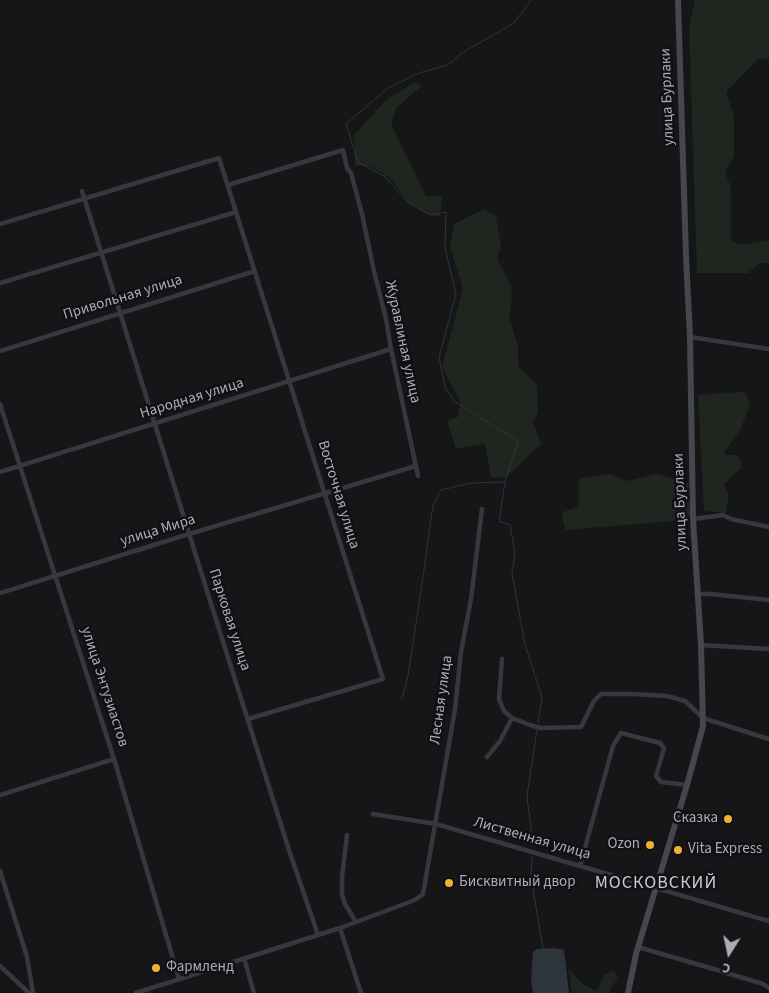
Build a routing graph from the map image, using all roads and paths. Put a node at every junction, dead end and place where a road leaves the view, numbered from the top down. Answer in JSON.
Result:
{"nodes":[{"id":1,"x":678,"y":0,"type":"edge"},
{"id":2,"x":228,"y":185,"type":"junction"},
{"id":3,"x":82,"y":191,"type":"dead end"},
{"id":4,"x":85,"y":198,"type":"junction"},
{"id":5,"x":236,"y":212,"type":"junction"},
{"id":6,"x":0,"y":224,"type":"edge"},
{"id":7,"x":102,"y":253,"type":"junction"},
{"id":8,"x":255,"y":270,"type":"junction"},
{"id":9,"x":0,"y":283,"type":"edge"},
{"id":10,"x":120,"y":312,"type":"junction"},
{"id":11,"x":690,"y":337,"type":"junction"},
{"id":12,"x":391,"y":349,"type":"junction"},
{"id":13,"x":769,"y":349,"type":"edge"},
{"id":14,"x":0,"y":351,"type":"edge"},
{"id":15,"x":289,"y":383,"type":"junction"},
{"id":16,"x":0,"y":404,"type":"edge"},
{"id":17,"x":154,"y":423,"type":"junction"},
{"id":18,"x":20,"y":465,"type":"junction"},
{"id":19,"x":416,"y":466,"type":"junction"},
{"id":20,"x":0,"y":472,"type":"edge"},
{"id":21,"x":418,"y":476,"type":"dead end"},
{"id":22,"x":324,"y":493,"type":"junction"},
{"id":23,"x":482,"y":509,"type":"dead end"},
{"id":24,"x":692,"y":519,"type":"junction"},
{"id":25,"x":769,"y":527,"type":"edge"},
{"id":26,"x":189,"y":534,"type":"junction"},
{"id":27,"x":55,"y":577,"type":"junction"},
{"id":28,"x":0,"y":593,"type":"edge"},
{"id":29,"x":698,"y":594,"type":"junction"},
{"id":30,"x":769,"y":600,"type":"edge"},
{"id":31,"x":701,"y":645,"type":"junction"},
{"id":32,"x":769,"y":650,"type":"edge"},
{"id":33,"x":502,"y":659,"type":"dead end"},
{"id":34,"x":512,"y":718,"type":"junction"},
{"id":35,"x":703,"y":718,"type":"junction"},
{"id":36,"x":248,"y":720,"type":"junction"},
{"id":37,"x":769,"y":739,"type":"edge"},
{"id":38,"x":487,"y":757,"type":"dead end"},
{"id":39,"x":114,"y":759,"type":"junction"},
{"id":40,"x":687,"y":785,"type":"junction"},
{"id":41,"x":0,"y":795,"type":"edge"},
{"id":42,"x":373,"y":814,"type":"dead end"},
{"id":43,"x":436,"y":824,"type":"junction"},
{"id":44,"x":347,"y":835,"type":"dead end"},
{"id":45,"x":580,"y":866,"type":"junction"},
{"id":46,"x":0,"y":871,"type":"edge"},
{"id":47,"x":656,"y":888,"type":"junction"},
{"id":48,"x":769,"y":921,"type":"edge"},
{"id":49,"x":356,"y":922,"type":"junction"},
{"id":50,"x":340,"y":928,"type":"junction"},
{"id":51,"x":318,"y":935,"type":"junction"},
{"id":52,"x":638,"y":947,"type":"junction"},
{"id":53,"x":244,"y":958,"type":"junction"},
{"id":54,"x":0,"y":966,"type":"edge"},
{"id":55,"x":179,"y":979,"type":"junction"},
{"id":56,"x":769,"y":988,"type":"edge"},
{"id":57,"x":145,"y":991,"type":"edge"},
{"id":58,"x":29,"y":993,"type":"edge"},
{"id":59,"x":33,"y":993,"type":"edge"},
{"id":60,"x":136,"y":993,"type":"edge"},
{"id":61,"x":254,"y":993,"type":"edge"},
{"id":62,"x":361,"y":993,"type":"edge"},
{"id":63,"x":628,"y":993,"type":"edge"}],
"edges":[{"from":1,"to":11,"type":"street","name":"улица Бурлаки"},
{"from":2,"to":4,"type":"street","name":"Восточная улица"},
{"from":2,"to":5,"type":"street","name":"Восточная улица"},
{"from":2,"to":12,"type":"street","name":"Журавлиная улица"},
{"from":3,"to":4,"type":"street","name":"Парковая улица"},
{"from":4,"to":6,"type":"street"},
{"from":4,"to":7,"type":"street","name":"Парковая улица"},
{"from":5,"to":7,"type":"street"},
{"from":5,"to":8,"type":"street","name":"Восточная улица"},
{"from":7,"to":9,"type":"street"},
{"from":7,"to":10,"type":"street","name":"Парковая улица"},
{"from":8,"to":10,"type":"street","name":"Привольная улица"},
{"from":8,"to":15,"type":"street","name":"Восточная улица"},
{"from":10,"to":14,"type":"street","name":"Привольная улица"},
{"from":10,"to":17,"type":"street","name":"Парковая улица"},
{"from":11,"to":13,"type":"street"},
{"from":11,"to":24,"type":"street","name":"улица Бурлаки"},
{"from":12,"to":15,"type":"street","name":"Народная улица"},
{"from":12,"to":19,"type":"street","name":"Журавлиная улица"},
{"from":15,"to":17,"type":"street","name":"Народная улица"},
{"from":15,"to":22,"type":"street","name":"Восточная улица"},
{"from":16,"to":18,"type":"street","name":"улица Энтузиастов"},
{"from":17,"to":18,"type":"street","name":"Народная улица"},
{"from":17,"to":26,"type":"street","name":"Парковая улица"},
{"from":18,"to":20,"type":"street","name":"Народная улица"},
{"from":18,"to":27,"type":"street","name":"улица Энтузиастов"},
{"from":19,"to":21,"type":"street","name":"Журавлиная улица"},
{"from":19,"to":22,"type":"street","name":"улица Мира"},
{"from":22,"to":26,"type":"street","name":"улица Мира"},
{"from":22,"to":36,"type":"street","name":"Восточная улица"},
{"from":23,"to":43,"type":"street","name":"Лесная улица"},
{"from":24,"to":25,"type":"street"},
{"from":24,"to":29,"type":"street","name":"улица Бурлаки"},
{"from":26,"to":27,"type":"street","name":"улица Мира"},
{"from":26,"to":36,"type":"street","name":"Парковая улица"},
{"from":27,"to":28,"type":"street","name":"улица Мира"},
{"from":27,"to":39,"type":"street","name":"улица Энтузиастов"},
{"from":29,"to":30,"type":"street"},
{"from":29,"to":31,"type":"street","name":"улица Бурлаки"},
{"from":31,"to":32,"type":"street"},
{"from":31,"to":35,"type":"street","name":"улица Бурлаки"},
{"from":33,"to":34,"type":"street"},
{"from":34,"to":35,"type":"street"},
{"from":34,"to":38,"type":"street"},
{"from":35,"to":37,"type":"street"},
{"from":35,"to":40,"type":"street","name":"улица Бурлаки"},
{"from":36,"to":51,"type":"street","name":"Парковая улица"},
{"from":39,"to":41,"type":"street"},
{"from":39,"to":55,"type":"street","name":"улица Энтузиастов"},
{"from":40,"to":45,"type":"street"},
{"from":40,"to":47,"type":"street","name":"улица Бурлаки"},
{"from":42,"to":43,"type":"street","name":"Лиственная улица"},
{"from":43,"to":45,"type":"street","name":"Лиственная улица"},
{"from":43,"to":49,"type":"street","name":"Лесная улица"},
{"from":44,"to":49,"type":"street"},
{"from":45,"to":47,"type":"street","name":"Лиственная улица"},
{"from":46,"to":59,"type":"street"},
{"from":47,"to":48,"type":"street","name":"Лиственная улица"},
{"from":47,"to":52,"type":"street","name":"улица Бурлаки"},
{"from":49,"to":50,"type":"street"},
{"from":50,"to":51,"type":"street"},
{"from":50,"to":62,"type":"street"},
{"from":51,"to":53,"type":"street"},
{"from":52,"to":56,"type":"street"},
{"from":52,"to":63,"type":"street","name":"улица Бурлаки"},
{"from":53,"to":55,"type":"street"},
{"from":53,"to":61,"type":"street"},
{"from":54,"to":58,"type":"street"},
{"from":55,"to":57,"type":"street"},
{"from":57,"to":60,"type":"street"}]}
